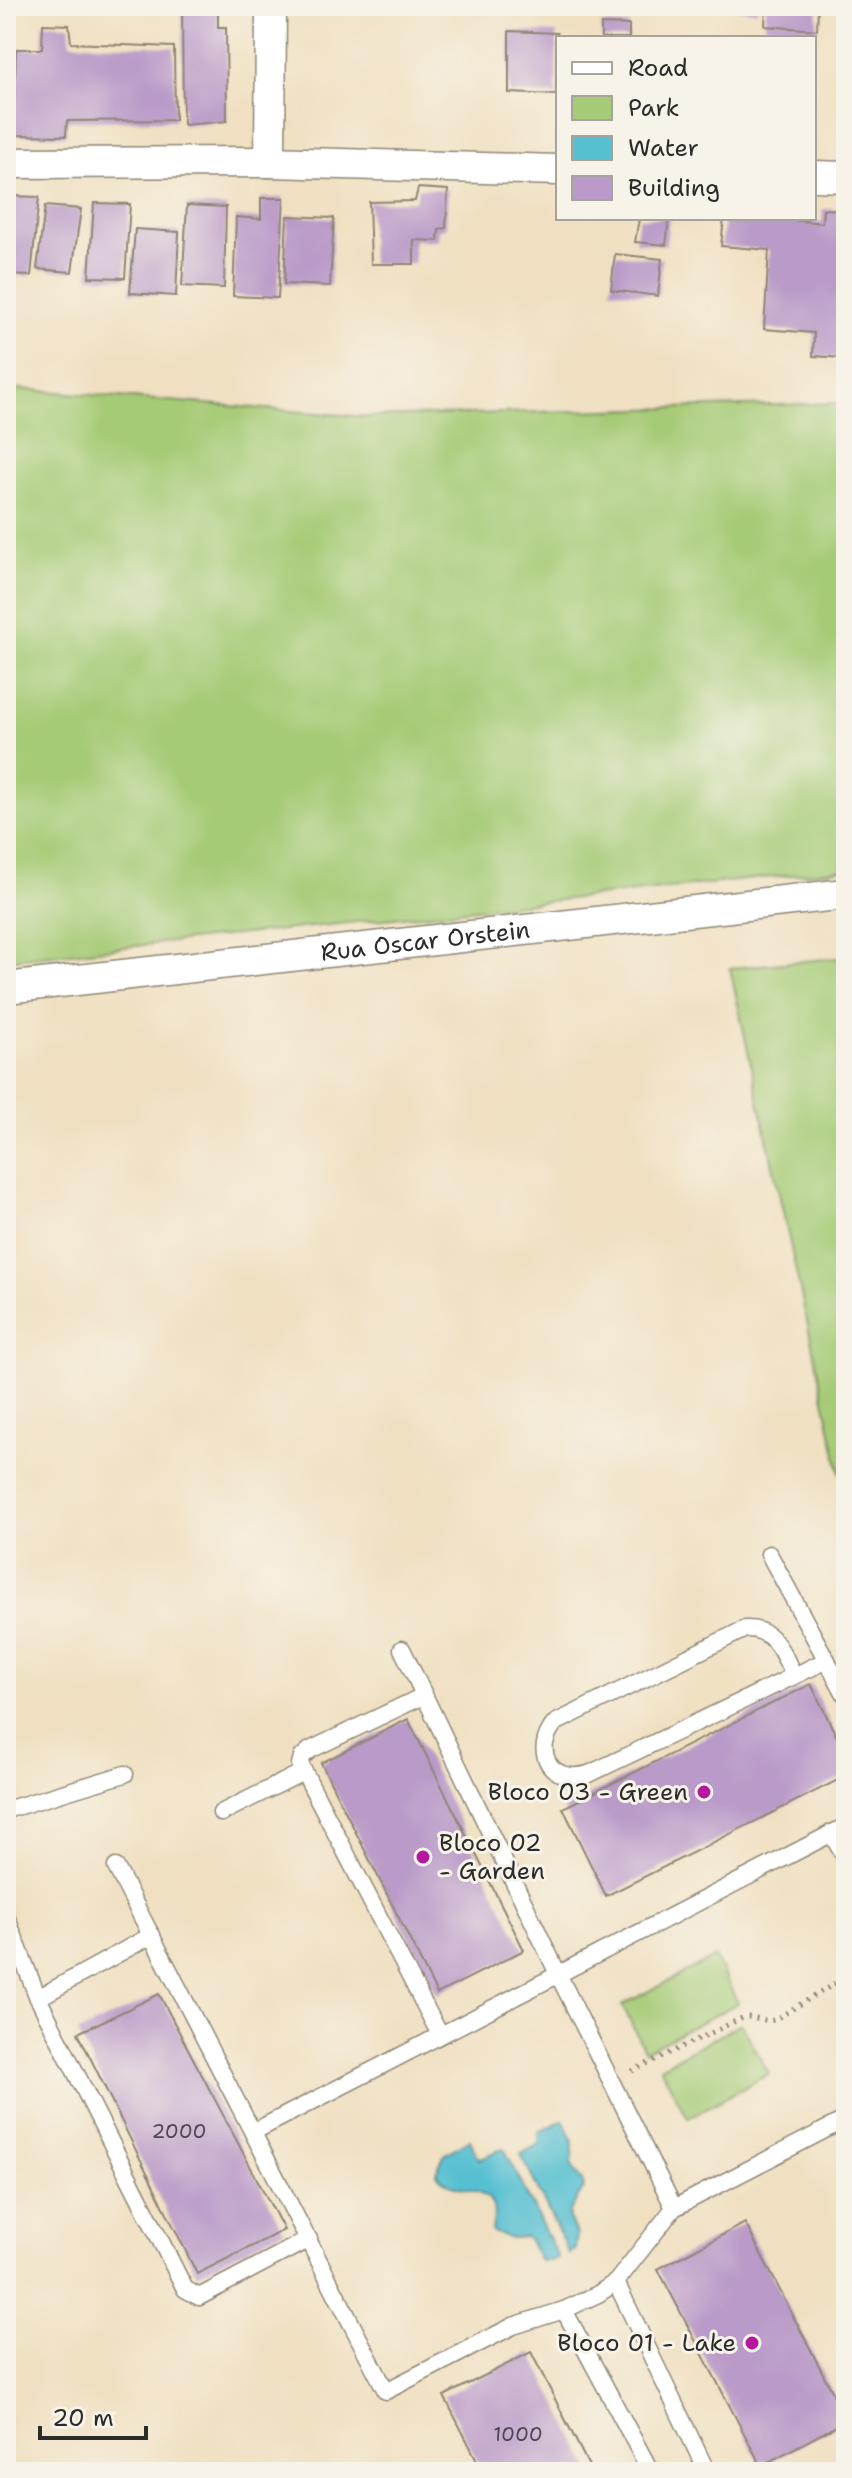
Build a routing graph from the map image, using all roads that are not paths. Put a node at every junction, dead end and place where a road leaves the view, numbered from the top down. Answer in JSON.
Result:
{"nodes":[{"id":1,"x":271,"y":6,"type":"edge"},
{"id":2,"x":270,"y":162,"type":"junction"},
{"id":3,"x":6,"y":163,"type":"edge"},
{"id":4,"x":556,"y":170,"type":"edge"},
{"id":5,"x":816,"y":176,"type":"edge"},
{"id":6,"x":846,"y":177,"type":"edge"},
{"id":7,"x":846,"y":894,"type":"edge"},
{"id":8,"x":6,"y":988,"type":"edge"},
{"id":9,"x":769,"y":1554,"type":"dead end"},
{"id":10,"x":402,"y":1649,"type":"dead end"},
{"id":11,"x":827,"y":1660,"type":"junction"},
{"id":12,"x":794,"y":1676,"type":"junction"},
{"id":13,"x":423,"y":1696,"type":"junction"},
{"id":14,"x":846,"y":1696,"type":"edge"},
{"id":15,"x":303,"y":1772,"type":"junction"},
{"id":16,"x":125,"y":1774,"type":"dead end"},
{"id":17,"x":6,"y":1810,"type":"edge"},
{"id":18,"x":221,"y":1813,"type":"dead end"},
{"id":19,"x":838,"y":1829,"type":"edge"},
{"id":20,"x":846,"y":1859,"type":"edge"},
{"id":21,"x":116,"y":1867,"type":"dead end"},
{"id":22,"x":6,"y":1916,"type":"edge"},
{"id":23,"x":152,"y":1935,"type":"junction"},
{"id":24,"x":559,"y":1976,"type":"junction"},
{"id":25,"x":38,"y":1998,"type":"junction"},
{"id":26,"x":440,"y":2035,"type":"junction"},
{"id":27,"x":846,"y":2119,"type":"edge"},
{"id":28,"x":253,"y":2132,"type":"junction"},
{"id":29,"x":674,"y":2208,"type":"junction"},
{"id":30,"x":309,"y":2239,"type":"junction"},
{"id":31,"x":616,"y":2282,"type":"junction"},
{"id":32,"x":564,"y":2310,"type":"junction"},
{"id":33,"x":651,"y":2472,"type":"edge"},
{"id":34,"x":707,"y":2472,"type":"edge"}],
"edges":[{"from":1,"to":2,"type":"street"},
{"from":2,"to":3,"type":"street"},
{"from":2,"to":4,"type":"street"},
{"from":5,"to":6,"type":"street"},
{"from":7,"to":8,"type":"street","name":"Rua Oscar Orstein"},
{"from":9,"to":11,"type":"lane"},
{"from":10,"to":13,"type":"lane"},
{"from":11,"to":12,"type":"lane"},
{"from":11,"to":14,"type":"lane"},
{"from":12,"to":12,"type":"lane"},
{"from":13,"to":15,"type":"lane"},
{"from":13,"to":24,"type":"lane"},
{"from":15,"to":18,"type":"lane"},
{"from":15,"to":26,"type":"lane"},
{"from":16,"to":17,"type":"lane"},
{"from":19,"to":20,"type":"lane"},
{"from":19,"to":24,"type":"lane"},
{"from":21,"to":23,"type":"lane"},
{"from":22,"to":25,"type":"lane"},
{"from":23,"to":25,"type":"lane"},
{"from":23,"to":28,"type":"lane"},
{"from":24,"to":26,"type":"lane"},
{"from":24,"to":29,"type":"lane"},
{"from":25,"to":30,"type":"lane"},
{"from":26,"to":28,"type":"lane"},
{"from":27,"to":29,"type":"lane"},
{"from":28,"to":30,"type":"lane"},
{"from":29,"to":31,"type":"lane"},
{"from":30,"to":32,"type":"lane"},
{"from":31,"to":32,"type":"lane"},
{"from":31,"to":34,"type":"lane"},
{"from":32,"to":33,"type":"lane"}]}
